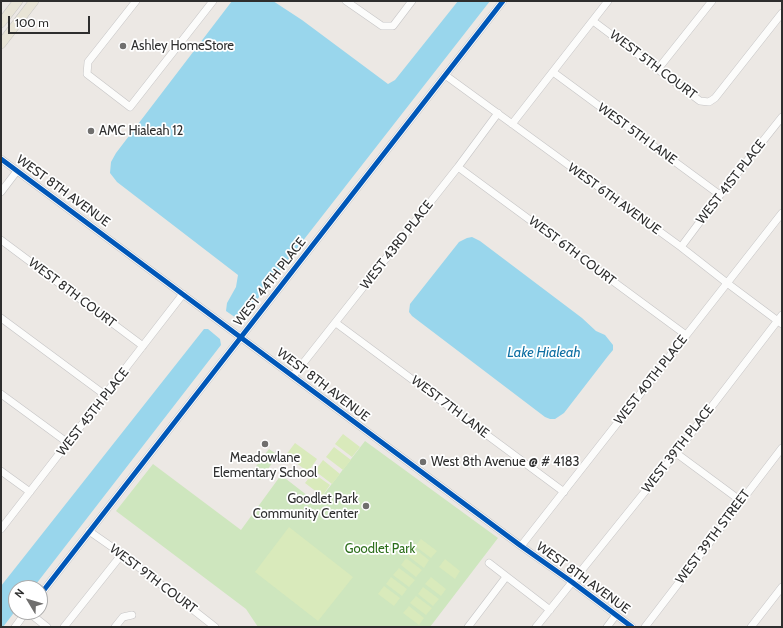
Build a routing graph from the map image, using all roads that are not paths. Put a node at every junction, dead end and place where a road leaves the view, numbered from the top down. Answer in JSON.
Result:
{"nodes":[{"id":1,"x":18,"y":1,"type":"edge"},
{"id":2,"x":31,"y":1,"type":"edge"},
{"id":3,"x":34,"y":1,"type":"edge"},
{"id":4,"x":136,"y":1,"type":"edge"},
{"id":5,"x":213,"y":1,"type":"edge"},
{"id":6,"x":346,"y":1,"type":"edge"},
{"id":7,"x":412,"y":1,"type":"edge"},
{"id":8,"x":504,"y":1,"type":"edge"},
{"id":9,"x":608,"y":1,"type":"edge"},
{"id":10,"x":712,"y":1,"type":"edge"},
{"id":11,"x":24,"y":14,"type":"junction"},
{"id":12,"x":782,"y":14,"type":"edge"},
{"id":13,"x":593,"y":21,"type":"junction"},
{"id":14,"x":1,"y":23,"type":"edge"},
{"id":15,"x":1,"y":44,"type":"edge"},
{"id":16,"x":658,"y":69,"type":"junction"},
{"id":17,"x":553,"y":72,"type":"junction"},
{"id":18,"x":445,"y":76,"type":"junction"},
{"id":19,"x":498,"y":113,"type":"junction"},
{"id":20,"x":782,"y":117,"type":"edge"},
{"id":21,"x":512,"y":124,"type":"junction"},
{"id":22,"x":1,"y":159,"type":"edge"},
{"id":23,"x":458,"y":167,"type":"junction"},
{"id":24,"x":17,"y":171,"type":"junction"},
{"id":25,"x":1,"y":192,"type":"edge"},
{"id":26,"x":720,"y":195,"type":"junction"},
{"id":27,"x":782,"y":213,"type":"edge"},
{"id":28,"x":1,"y":240,"type":"edge"},
{"id":29,"x":681,"y":247,"type":"junction"},
{"id":30,"x":727,"y":283,"type":"junction"},
{"id":31,"x":184,"y":294,"type":"junction"},
{"id":32,"x":1,"y":318,"type":"edge"},
{"id":33,"x":781,"y":320,"type":"edge"},
{"id":34,"x":336,"y":323,"type":"junction"},
{"id":35,"x":686,"y":335,"type":"junction"},
{"id":36,"x":241,"y":337,"type":"junction"},
{"id":37,"x":143,"y":346,"type":"junction"},
{"id":38,"x":293,"y":376,"type":"junction"},
{"id":39,"x":1,"y":394,"type":"edge"},
{"id":40,"x":105,"y":395,"type":"junction"},
{"id":41,"x":68,"y":443,"type":"junction"},
{"id":42,"x":782,"y":448,"type":"edge"},
{"id":43,"x":676,"y":453,"type":"junction"},
{"id":44,"x":1,"y":471,"type":"edge"},
{"id":45,"x":30,"y":492,"type":"junction"},
{"id":46,"x":564,"y":492,"type":"junction"},
{"id":47,"x":741,"y":501,"type":"junction"},
{"id":48,"x":1,"y":529,"type":"edge"},
{"id":49,"x":89,"y":531,"type":"junction"},
{"id":50,"x":521,"y":546,"type":"junction"},
{"id":51,"x":122,"y":554,"type":"junction"},
{"id":52,"x":489,"y":563,"type":"dead end"},
{"id":53,"x":506,"y":577,"type":"junction"},
{"id":54,"x":572,"y":582,"type":"junction"},
{"id":55,"x":48,"y":584,"type":"edge"},
{"id":56,"x":782,"y":587,"type":"edge"},
{"id":57,"x":550,"y":610,"type":"junction"},
{"id":58,"x":132,"y":615,"type":"dead end"},
{"id":59,"x":616,"y":615,"type":"junction"},
{"id":60,"x":38,"y":620,"type":"edge"},
{"id":61,"x":47,"y":627,"type":"edge"},
{"id":62,"x":64,"y":627,"type":"edge"},
{"id":63,"x":115,"y":627,"type":"edge"},
{"id":64,"x":216,"y":627,"type":"edge"},
{"id":65,"x":468,"y":627,"type":"edge"},
{"id":66,"x":536,"y":627,"type":"edge"},
{"id":67,"x":607,"y":627,"type":"edge"},
{"id":68,"x":632,"y":627,"type":"edge"},
{"id":69,"x":645,"y":627,"type":"edge"},
{"id":70,"x":751,"y":627,"type":"edge"}],
"edges":[{"from":1,"to":14,"type":"main road"},
{"from":2,"to":11,"type":"main road"},
{"from":3,"to":11,"type":"main road"},
{"from":4,"to":5,"type":"street"},
{"from":6,"to":7,"type":"street"},
{"from":8,"to":18,"type":"street","name":"WEST 44TH PLACE"},
{"from":9,"to":13,"type":"street"},
{"from":10,"to":16,"type":"street"},
{"from":11,"to":15,"type":"main road"},
{"from":12,"to":16,"type":"street","name":"WEST 5TH COURT"},
{"from":13,"to":16,"type":"street","name":"WEST 5TH COURT"},
{"from":13,"to":17,"type":"street"},
{"from":17,"to":21,"type":"street"},
{"from":17,"to":26,"type":"street","name":"WEST 5TH LANE"},
{"from":18,"to":19,"type":"street","name":"WEST 6TH AVENUE"},
{"from":18,"to":36,"type":"street","name":"WEST 44TH PLACE"},
{"from":19,"to":21,"type":"street","name":"WEST 6TH AVENUE"},
{"from":19,"to":23,"type":"street","name":"WEST 43RD PLACE"},
{"from":20,"to":26,"type":"street","name":"WEST 41ST PLACE"},
{"from":21,"to":29,"type":"street","name":"WEST 6TH AVENUE"},
{"from":22,"to":24,"type":"street","name":"WEST 8TH AVENUE"},
{"from":23,"to":34,"type":"street","name":"WEST 43RD PLACE"},
{"from":23,"to":35,"type":"street","name":"WEST 6TH COURT"},
{"from":24,"to":25,"type":"street"},
{"from":24,"to":31,"type":"street","name":"WEST 8TH AVENUE"},
{"from":26,"to":29,"type":"street","name":"WEST 41ST PLACE"},
{"from":27,"to":30,"type":"street","name":"WEST 40TH PLACE"},
{"from":28,"to":37,"type":"street","name":"WEST 8TH COURT"},
{"from":29,"to":30,"type":"street","name":"WEST 6TH AVENUE"},
{"from":30,"to":33,"type":"street","name":"WEST 6TH AVENUE"},
{"from":30,"to":35,"type":"street","name":"WEST 40TH PLACE"},
{"from":31,"to":36,"type":"street","name":"WEST 8TH AVENUE"},
{"from":31,"to":37,"type":"street","name":"WEST 45TH PLACE"},
{"from":32,"to":40,"type":"street"},
{"from":33,"to":43,"type":"street","name":"WEST 39TH PLACE"},
{"from":34,"to":38,"type":"street","name":"WEST 43RD PLACE"},
{"from":34,"to":46,"type":"street","name":"WEST 7TH LANE"},
{"from":35,"to":46,"type":"street","name":"WEST 40TH PLACE"},
{"from":36,"to":38,"type":"street","name":"WEST 8TH AVENUE"},
{"from":36,"to":49,"type":"street","name":"WEST 44TH PLACE"},
{"from":37,"to":40,"type":"street","name":"WEST 45TH PLACE"},
{"from":38,"to":50,"type":"street","name":"WEST 8TH AVENUE"},
{"from":39,"to":41,"type":"street"},
{"from":40,"to":41,"type":"street","name":"WEST 45TH PLACE"},
{"from":41,"to":45,"type":"street","name":"WEST 45TH PLACE"},
{"from":42,"to":47,"type":"street","name":"WEST 39TH STREET"},
{"from":43,"to":47,"type":"street"},
{"from":43,"to":54,"type":"street","name":"WEST 39TH PLACE"},
{"from":44,"to":45,"type":"street"},
{"from":45,"to":48,"type":"street","name":"WEST 45TH PLACE"},
{"from":46,"to":50,"type":"street","name":"WEST 40TH PLACE"},
{"from":47,"to":69,"type":"street","name":"WEST 39TH STREET"},
{"from":49,"to":51,"type":"street","name":"WEST 9TH COURT"},
{"from":49,"to":55,"type":"street","name":"WEST 44TH PLACE"},
{"from":50,"to":54,"type":"street","name":"WEST 8TH AVENUE"},
{"from":51,"to":62,"type":"street"},
{"from":51,"to":64,"type":"street","name":"WEST 9TH COURT"},
{"from":52,"to":53,"type":"street"},
{"from":53,"to":57,"type":"street"},
{"from":53,"to":65,"type":"street"},
{"from":54,"to":57,"type":"street","name":"WEST 39TH PLACE"},
{"from":54,"to":59,"type":"street","name":"WEST 8TH AVENUE"},
{"from":56,"to":70,"type":"street"},
{"from":57,"to":66,"type":"street","name":"WEST 39TH PLACE"},
{"from":58,"to":63,"type":"street"},
{"from":59,"to":67,"type":"street"},
{"from":59,"to":68,"type":"street","name":"WEST 8TH AVENUE"},
{"from":60,"to":61,"type":"street"}]}
